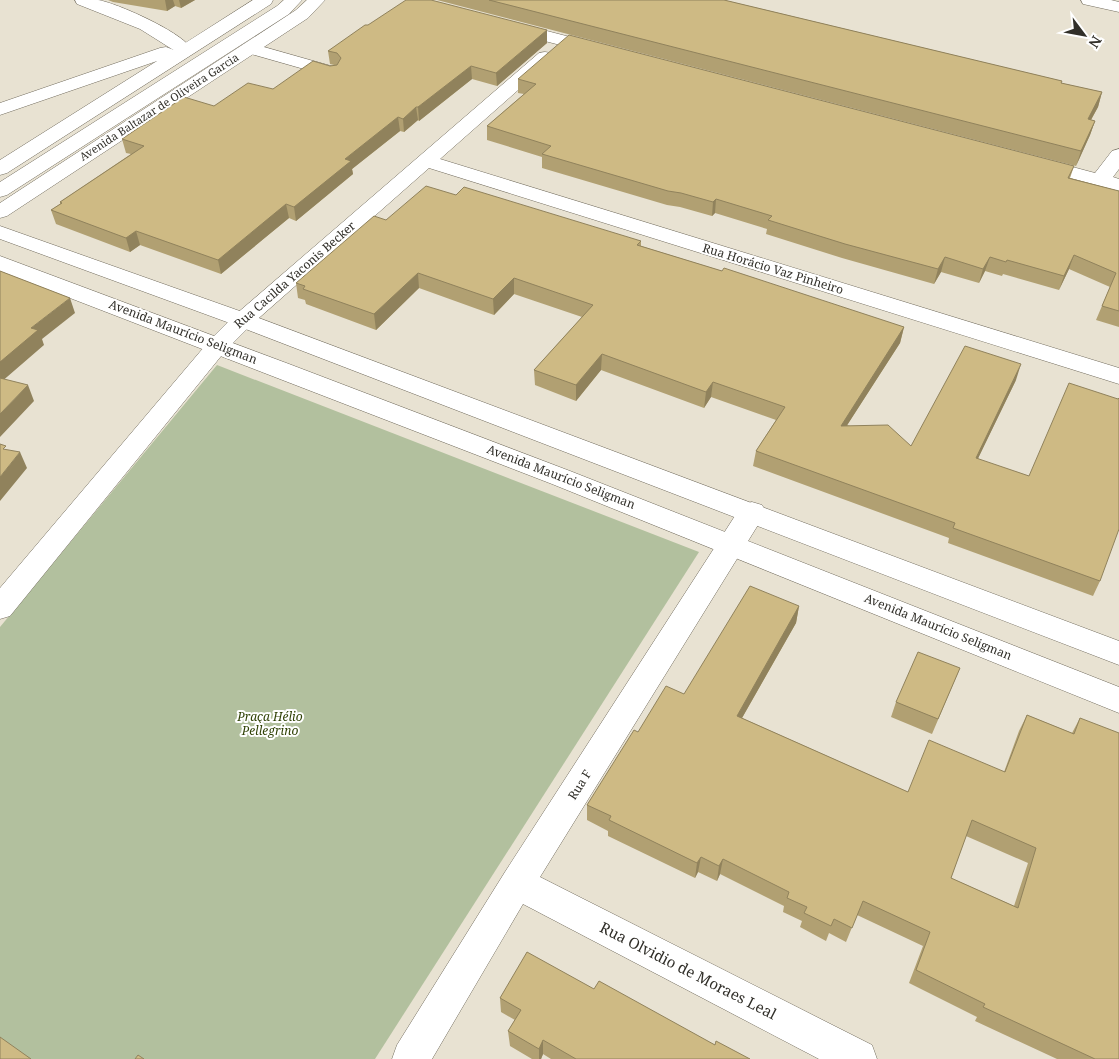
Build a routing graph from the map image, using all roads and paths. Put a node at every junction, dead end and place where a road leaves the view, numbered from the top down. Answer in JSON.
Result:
{"nodes":[{"id":1,"x":83,"y":0,"type":"edge"},
{"id":2,"x":265,"y":0,"type":"edge"},
{"id":3,"x":294,"y":0,"type":"edge"},
{"id":4,"x":317,"y":0,"type":"edge"},
{"id":5,"x":1089,"y":0,"type":"edge"},
{"id":6,"x":1119,"y":7,"type":"edge"},
{"id":7,"x":497,"y":23,"type":"edge"},
{"id":8,"x":210,"y":37,"type":"junction"},
{"id":9,"x":563,"y":41,"type":"junction"},
{"id":10,"x":181,"y":47,"type":"junction"},
{"id":11,"x":250,"y":48,"type":"junction"},
{"id":12,"x":620,"y":56,"type":"edge"},
{"id":13,"x":332,"y":72,"type":"edge"},
{"id":14,"x":0,"y":110,"type":"edge"},
{"id":15,"x":1119,"y":155,"type":"edge"},
{"id":16,"x":1015,"y":158,"type":"edge"},
{"id":17,"x":427,"y":161,"type":"junction"},
{"id":18,"x":0,"y":169,"type":"edge"},
{"id":19,"x":1110,"y":182,"type":"edge"},
{"id":20,"x":0,"y":191,"type":"edge"},
{"id":21,"x":0,"y":212,"type":"edge"},
{"id":22,"x":0,"y":232,"type":"edge"},
{"id":23,"x":0,"y":263,"type":"edge"},
{"id":24,"x":243,"y":320,"type":"junction"},
{"id":25,"x":218,"y":344,"type":"junction"},
{"id":26,"x":1119,"y":376,"type":"edge"},
{"id":27,"x":752,"y":512,"type":"junction"},
{"id":28,"x":733,"y":544,"type":"junction"},
{"id":29,"x":0,"y":608,"type":"edge"},
{"id":30,"x":1119,"y":653,"type":"edge"},
{"id":31,"x":1119,"y":700,"type":"edge"},
{"id":32,"x":517,"y":883,"type":"junction"},
{"id":33,"x":411,"y":1059,"type":"edge"},
{"id":34,"x":858,"y":1059,"type":"edge"}],
"edges":[{"from":1,"to":10,"type":"main road"},
{"from":2,"to":8,"type":"main road"},
{"from":3,"to":20,"type":"main road"},
{"from":4,"to":11,"type":"main road","name":"Avenida Baltazar de Oliveira Garcia"},
{"from":5,"to":6,"type":"main road"},
{"from":7,"to":9,"type":"main road"},
{"from":8,"to":10,"type":"main road"},
{"from":8,"to":18,"type":"main road"},
{"from":9,"to":12,"type":"main road"},
{"from":9,"to":17,"type":"main road","name":"Rua Cacilda Yaconis Becker"},
{"from":10,"to":14,"type":"main road"},
{"from":11,"to":13,"type":"main road"},
{"from":11,"to":21,"type":"main road","name":"Avenida Baltazar de Oliveira Garcia"},
{"from":15,"to":19,"type":"main road"},
{"from":16,"to":19,"type":"main road"},
{"from":17,"to":24,"type":"main road","name":"Rua Cacilda Yaconis Becker"},
{"from":17,"to":26,"type":"main road","name":"Rua Horácio Vaz Pinheiro"},
{"from":22,"to":24,"type":"main road"},
{"from":23,"to":25,"type":"main road","name":"Avenida Maurício Seligman"},
{"from":24,"to":25,"type":"main road","name":"Rua Cacilda Yaconis Becker"},
{"from":24,"to":27,"type":"main road"},
{"from":25,"to":28,"type":"main road","name":"Avenida Maurício Seligman"},
{"from":25,"to":29,"type":"main road","name":"Rua Cacilda Yaconis Becker"},
{"from":27,"to":28,"type":"main road","name":"Rua F"},
{"from":27,"to":30,"type":"main road"},
{"from":28,"to":31,"type":"main road","name":"Avenida Maurício Seligman"},
{"from":28,"to":32,"type":"main road","name":"Rua F"},
{"from":32,"to":33,"type":"main road","name":"Rua F"},
{"from":32,"to":34,"type":"main road","name":"Rua Olvidio de Moraes Leal"}]}
